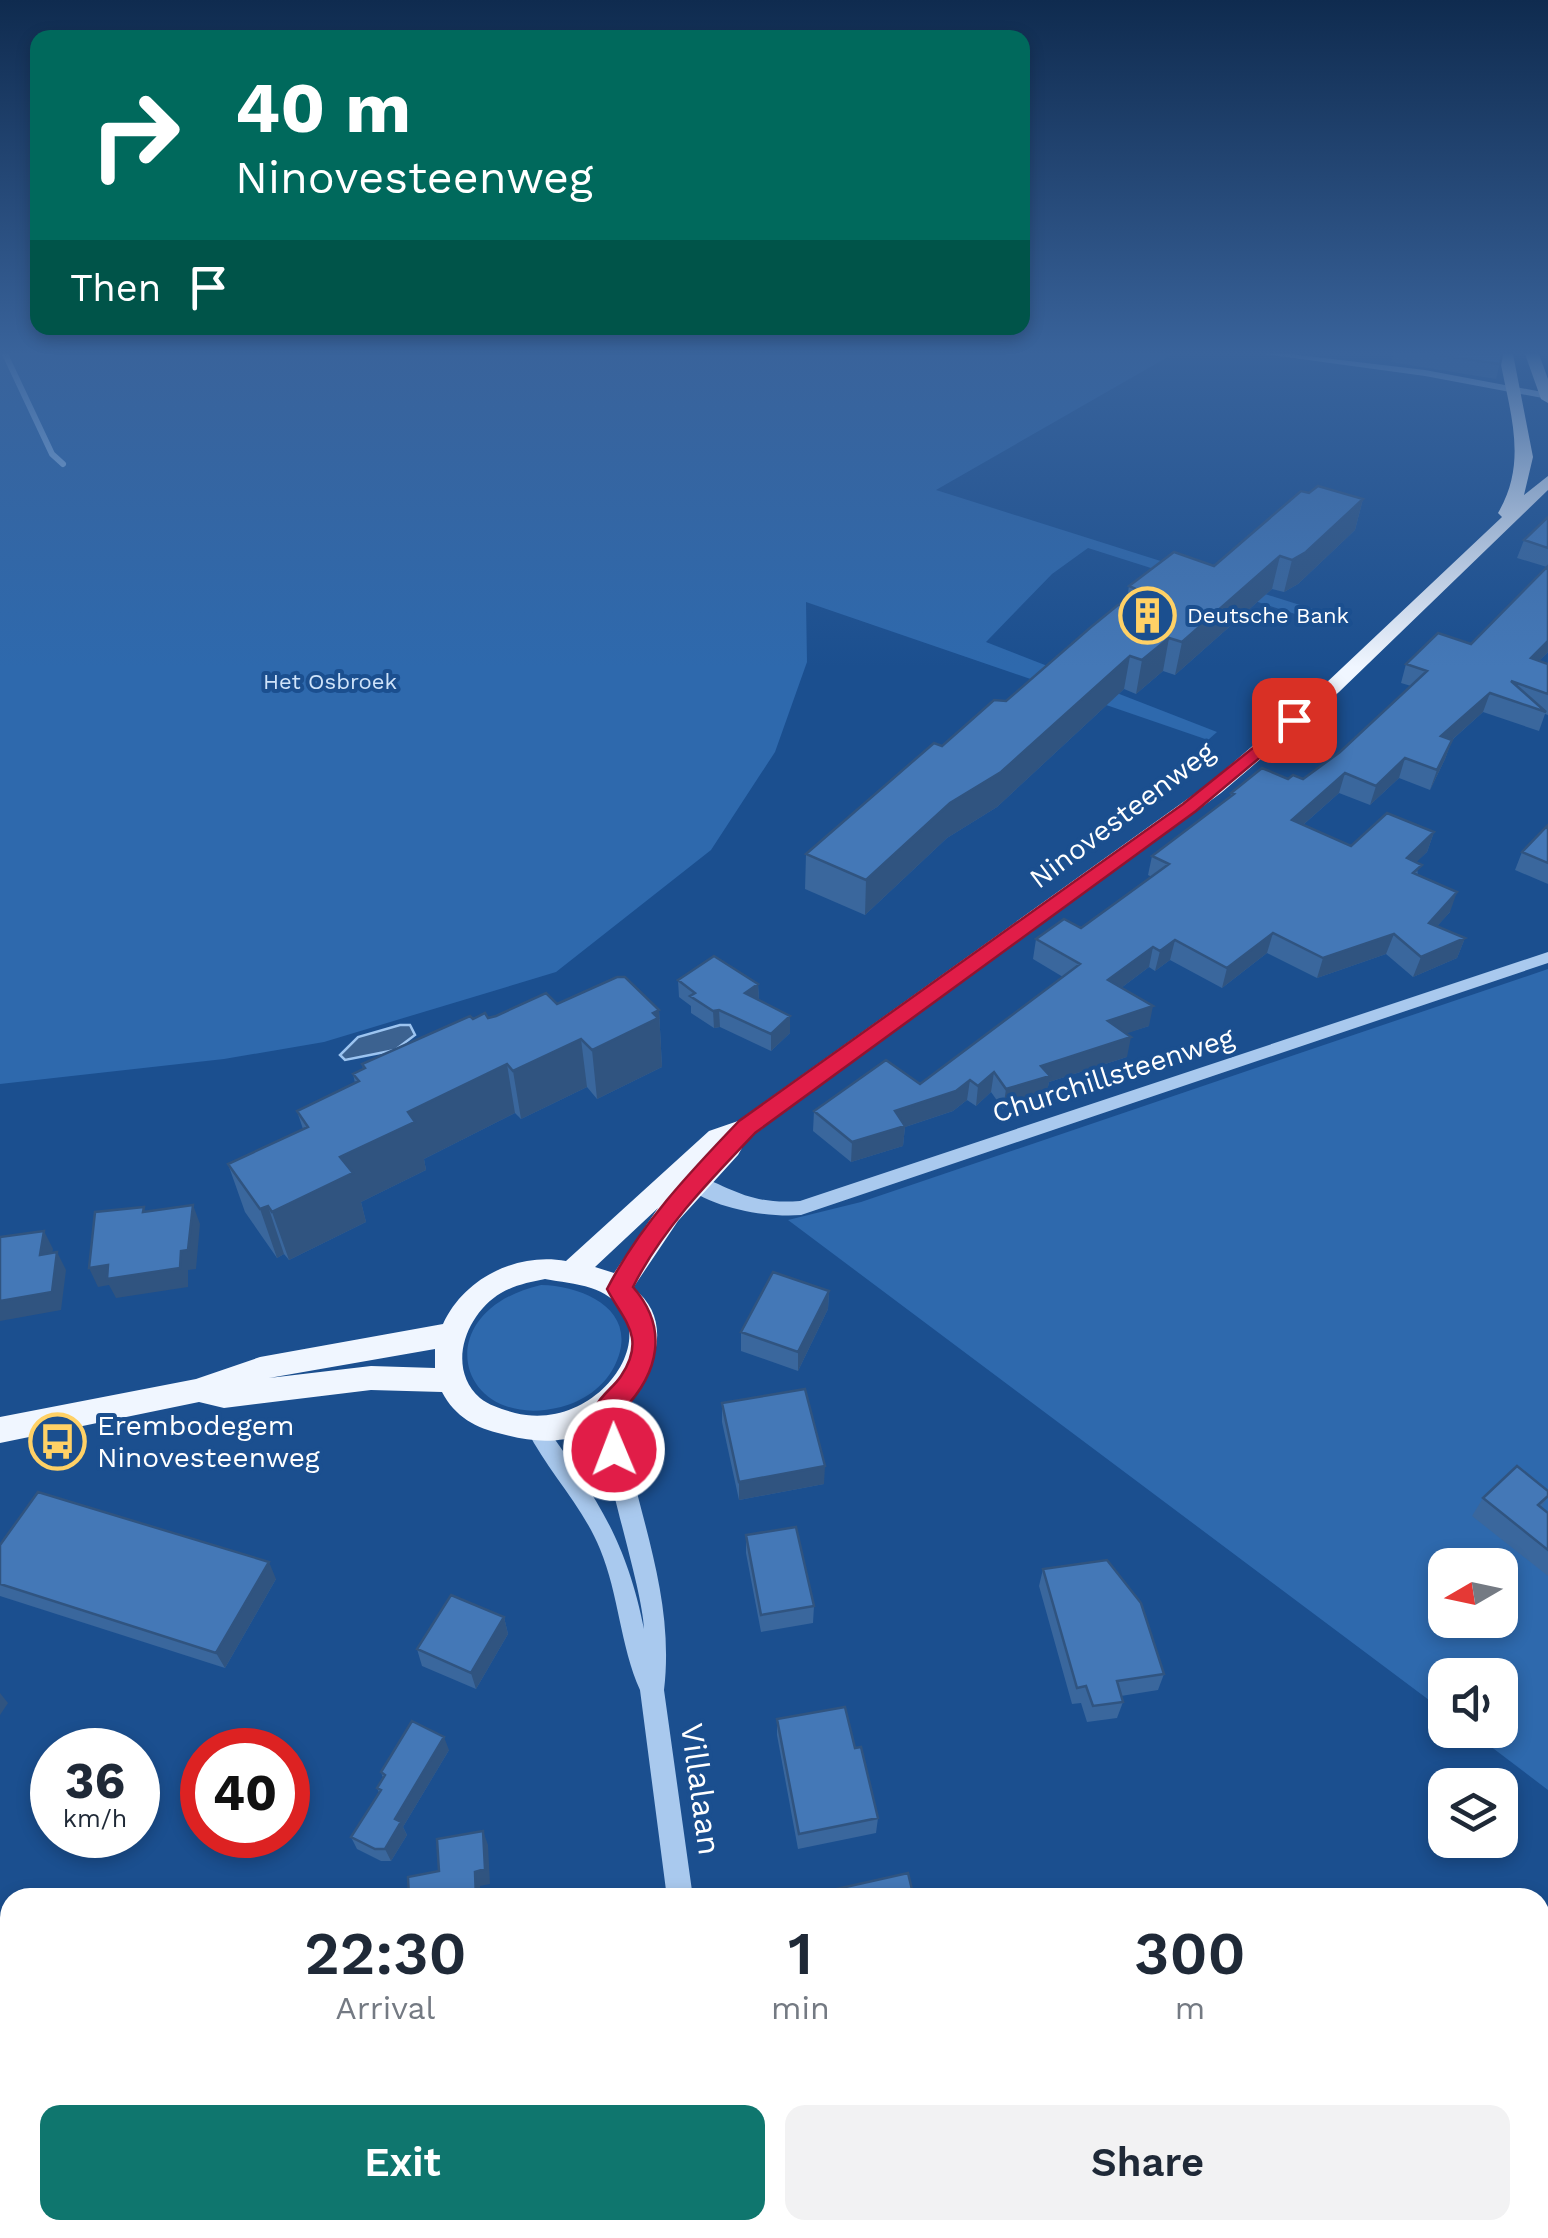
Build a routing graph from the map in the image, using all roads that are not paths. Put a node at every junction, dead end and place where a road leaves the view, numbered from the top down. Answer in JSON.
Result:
{"nodes":[{"id":1,"x":1525,"y":458,"type":"edge"},
{"id":2,"x":1548,"y":481,"type":"edge"},
{"id":3,"x":1505,"y":518,"type":"junction"},
{"id":4,"x":1548,"y":957,"type":"edge"},
{"id":5,"x":685,"y":1178,"type":"junction"},
{"id":6,"x":575,"y":1269,"type":"junction"},
{"id":7,"x":620,"y":1289,"type":"junction"},
{"id":8,"x":450,"y":1333,"type":"junction"},
{"id":9,"x":450,"y":1380,"type":"junction"},
{"id":10,"x":199,"y":1390,"type":"junction"},
{"id":11,"x":609,"y":1406,"type":"junction"},
{"id":12,"x":537,"y":1430,"type":"junction"},
{"id":13,"x":1,"y":1435,"type":"edge"},
{"id":14,"x":642,"y":1556,"type":"junction"},
{"id":15,"x":618,"y":1565,"type":"junction"},
{"id":16,"x":652,"y":1690,"type":"junction"},
{"id":17,"x":679,"y":1888,"type":"edge"}],
"edges":[{"from":1,"to":3,"type":"main road","name":"Ninovesteenweg"},
{"from":2,"to":3,"type":"main road","name":"Ninovesteenweg"},
{"from":3,"to":5,"type":"main road","name":"Ninovesteenweg"},
{"from":4,"to":5,"type":"street","name":"Churchillsteenweg"},
{"from":5,"to":6,"type":"main road","name":"Ninovesteenweg"},
{"from":5,"to":7,"type":"main road","name":"Ninovesteenweg"},
{"from":6,"to":7,"type":"main road"},
{"from":6,"to":8,"type":"main road"},
{"from":7,"to":11,"type":"main road"},
{"from":8,"to":9,"type":"main road"},
{"from":8,"to":10,"type":"main road"},
{"from":9,"to":10,"type":"main road"},
{"from":9,"to":12,"type":"main road"},
{"from":10,"to":13,"type":"main road"},
{"from":11,"to":12,"type":"main road"},
{"from":11,"to":14,"type":"street","name":"Villalaan"},
{"from":12,"to":15,"type":"street","name":"Villalaan"},
{"from":14,"to":15,"type":"street"},
{"from":14,"to":16,"type":"street","name":"Villalaan"},
{"from":15,"to":16,"type":"street","name":"Villalaan"},
{"from":16,"to":17,"type":"street","name":"Villalaan"}]}
